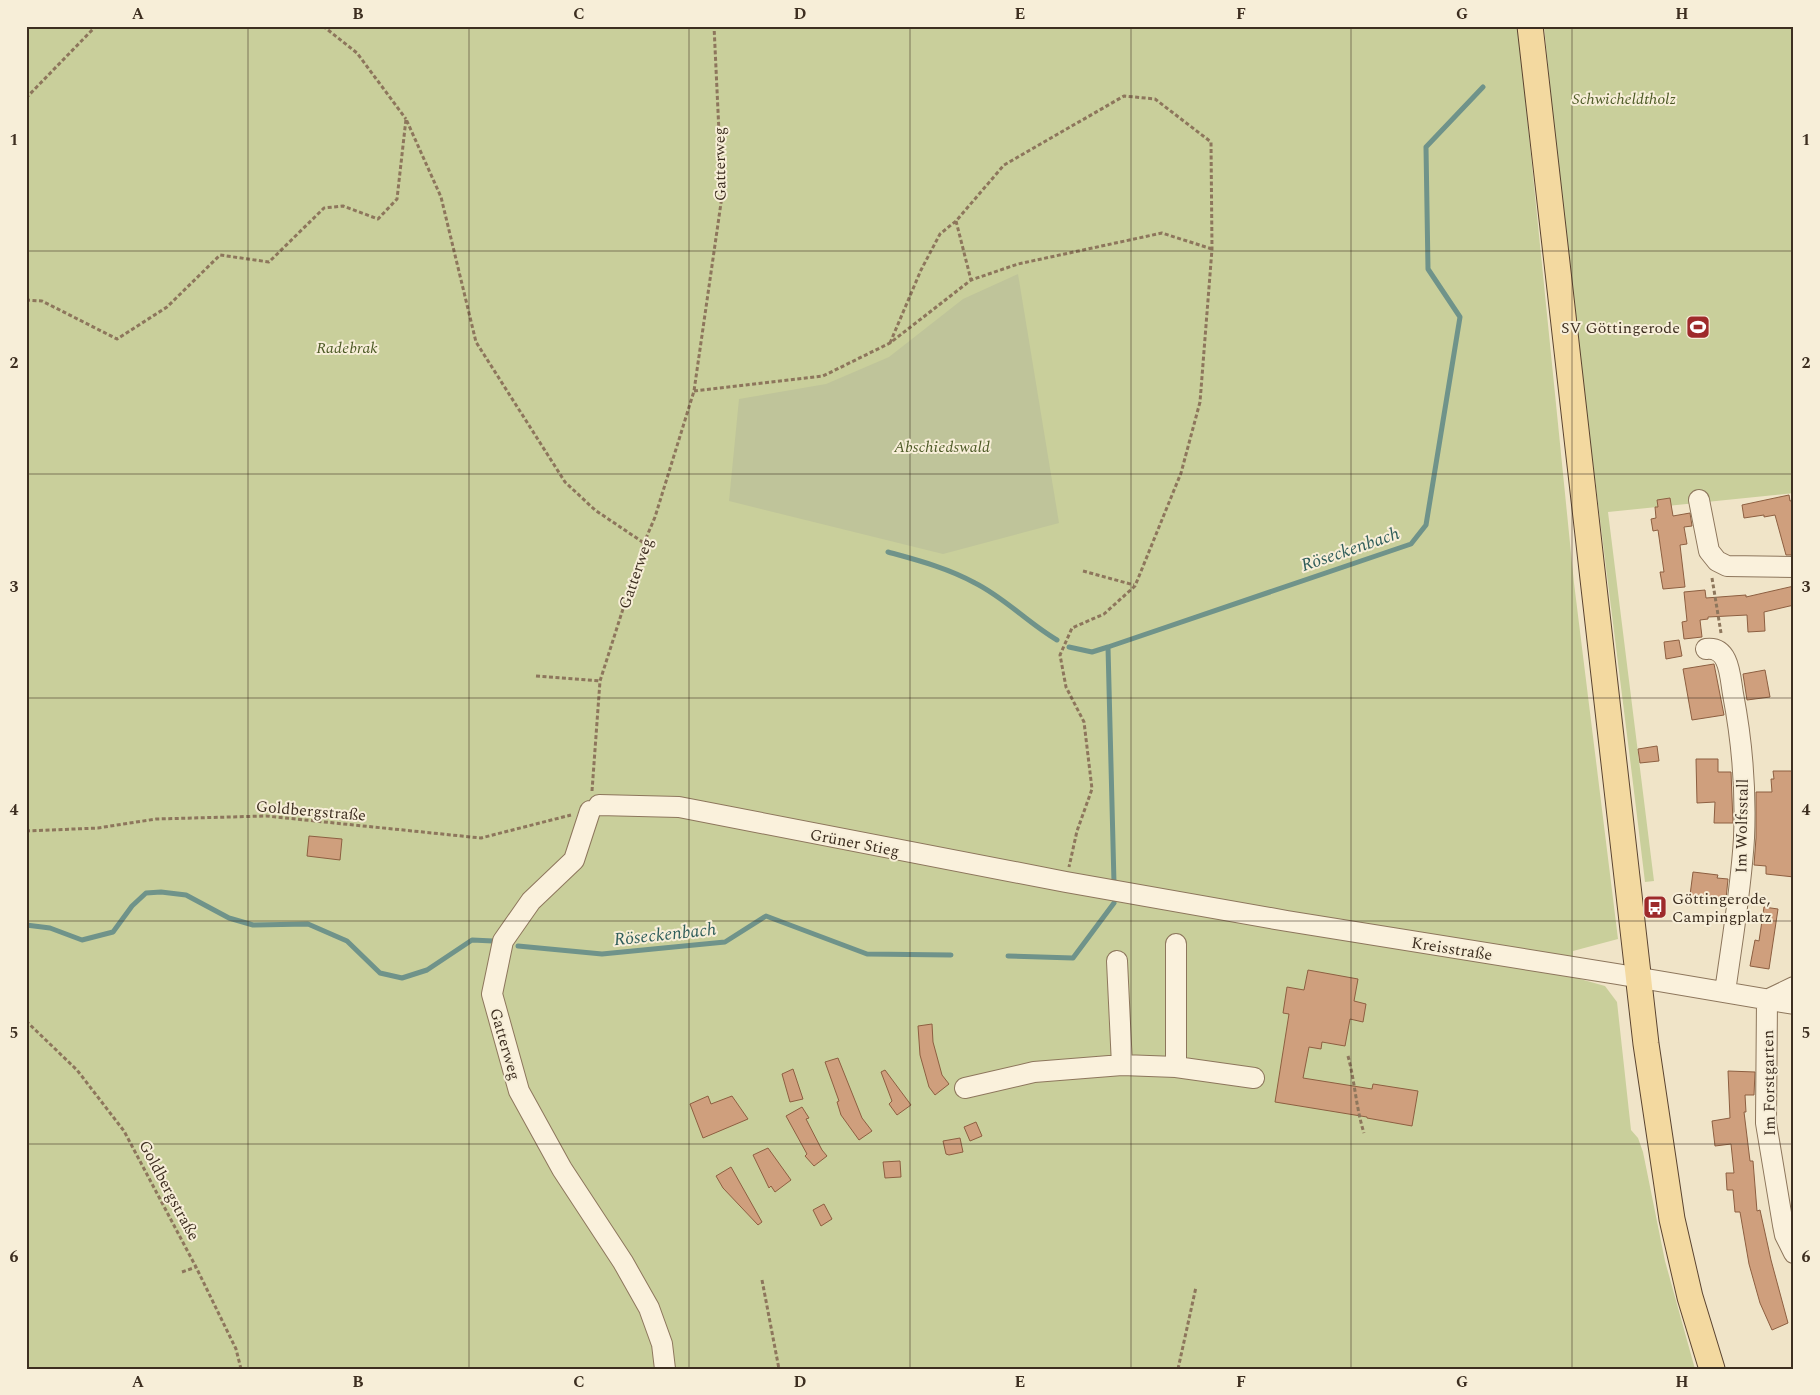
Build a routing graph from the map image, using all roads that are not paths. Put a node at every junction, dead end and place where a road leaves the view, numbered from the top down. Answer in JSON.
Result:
{"nodes":[{"id":1,"x":1530,"y":26,"type":"edge"},
{"id":2,"x":1699,"y":500,"type":"dead end"},
{"id":3,"x":1794,"y":567,"type":"edge"},
{"id":4,"x":1706,"y":649,"type":"dead end"},
{"id":5,"x":595,"y":808,"type":"joint"},
{"id":6,"x":1110,"y":890,"type":"joint"},
{"id":7,"x":1176,"y":944,"type":"dead end"},
{"id":8,"x":1117,"y":961,"type":"dead end"},
{"id":9,"x":1638,"y":978,"type":"junction"},
{"id":10,"x":1794,"y":987,"type":"edge"},
{"id":11,"x":1724,"y":992,"type":"junction"},
{"id":12,"x":1766,"y":1000,"type":"junction"},
{"id":13,"x":1794,"y":1004,"type":"edge"},
{"id":14,"x":1122,"y":1065,"type":"junction"},
{"id":15,"x":1176,"y":1067,"type":"junction"},
{"id":16,"x":1254,"y":1078,"type":"dead end"},
{"id":17,"x":965,"y":1088,"type":"dead end"},
{"id":18,"x":1794,"y":1253,"type":"edge"},
{"id":19,"x":665,"y":1369,"type":"edge"},
{"id":20,"x":1712,"y":1369,"type":"edge"}],
"edges":[{"from":1,"to":9,"type":"main road"},
{"from":2,"to":3,"type":"street"},
{"from":4,"to":11,"type":"street","name":"Im Wolfsstall"},
{"from":5,"to":6,"type":"street","name":"Grüner Stieg"},
{"from":5,"to":19,"type":"street","name":"Gatterweg"},
{"from":6,"to":9,"type":"street","name":"Kreisstraße"},
{"from":7,"to":15,"type":"street"},
{"from":8,"to":14,"type":"street"},
{"from":9,"to":11,"type":"street","name":"Kreisstraße"},
{"from":9,"to":20,"type":"main road"},
{"from":10,"to":12,"type":"street"},
{"from":11,"to":12,"type":"street","name":"Kreisstraße"},
{"from":12,"to":13,"type":"street","name":"Kreisstraße"},
{"from":12,"to":18,"type":"street","name":"Im Forstgarten"},
{"from":14,"to":15,"type":"street"},
{"from":14,"to":17,"type":"street"},
{"from":15,"to":16,"type":"street"}]}
